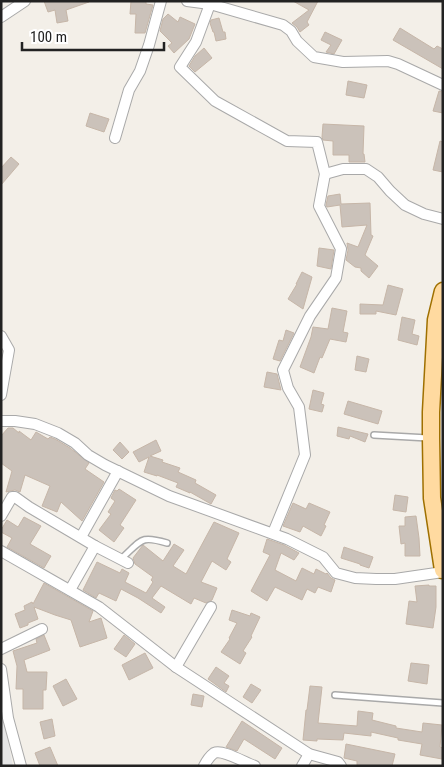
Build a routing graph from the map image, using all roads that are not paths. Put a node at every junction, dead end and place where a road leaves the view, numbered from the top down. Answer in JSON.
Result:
{"nodes":[{"id":1,"x":25,"y":1,"type":"edge"},
{"id":2,"x":161,"y":1,"type":"edge"},
{"id":3,"x":187,"y":1,"type":"edge"},
{"id":4,"x":210,"y":4,"type":"junction"},
{"id":5,"x":1,"y":17,"type":"edge"},
{"id":6,"x":443,"y":84,"type":"edge"},
{"id":7,"x":115,"y":138,"type":"dead end"},
{"id":8,"x":325,"y":174,"type":"junction"},
{"id":9,"x":443,"y":220,"type":"edge"},
{"id":10,"x":443,"y":292,"type":"edge"},
{"id":11,"x":1,"y":336,"type":"edge"},
{"id":12,"x":1,"y":395,"type":"edge"},
{"id":13,"x":1,"y":421,"type":"edge"},
{"id":14,"x":374,"y":435,"type":"dead end"},
{"id":15,"x":431,"y":438,"type":"junction"},
{"id":16,"x":118,"y":472,"type":"junction"},
{"id":17,"x":1,"y":516,"type":"edge"},
{"id":18,"x":273,"y":533,"type":"junction"},
{"id":19,"x":81,"y":537,"type":"junction"},
{"id":20,"x":167,"y":543,"type":"dead end"},
{"id":21,"x":95,"y":546,"type":"junction"},
{"id":22,"x":1,"y":551,"type":"edge"},
{"id":23,"x":125,"y":560,"type":"joint"},
{"id":24,"x":443,"y":571,"type":"edge"},
{"id":25,"x":70,"y":590,"type":"junction"},
{"id":26,"x":211,"y":606,"type":"dead end"},
{"id":27,"x":42,"y":629,"type":"dead end"},
{"id":28,"x":1,"y":649,"type":"edge"},
{"id":29,"x":176,"y":667,"type":"junction"},
{"id":30,"x":1,"y":669,"type":"edge"},
{"id":31,"x":335,"y":695,"type":"dead end"},
{"id":32,"x":443,"y":703,"type":"edge"},
{"id":33,"x":309,"y":754,"type":"junction"},
{"id":34,"x":21,"y":766,"type":"edge"},
{"id":35,"x":204,"y":766,"type":"edge"},
{"id":36,"x":255,"y":766,"type":"edge"},
{"id":37,"x":302,"y":766,"type":"edge"},
{"id":38,"x":341,"y":766,"type":"edge"}],
"edges":[{"from":1,"to":5,"type":"street"},
{"from":2,"to":7,"type":"street"},
{"from":3,"to":4,"type":"street"},
{"from":4,"to":6,"type":"street"},
{"from":4,"to":8,"type":"street"},
{"from":8,"to":9,"type":"street"},
{"from":8,"to":18,"type":"street"},
{"from":10,"to":15,"type":"main road"},
{"from":11,"to":12,"type":"street"},
{"from":13,"to":16,"type":"street"},
{"from":14,"to":15,"type":"lane"},
{"from":15,"to":24,"type":"main road"},
{"from":16,"to":18,"type":"street"},
{"from":16,"to":19,"type":"street"},
{"from":17,"to":19,"type":"street"},
{"from":18,"to":24,"type":"street"},
{"from":19,"to":21,"type":"street"},
{"from":20,"to":23,"type":"lane"},
{"from":21,"to":23,"type":"street"},
{"from":21,"to":25,"type":"street"},
{"from":22,"to":25,"type":"street"},
{"from":25,"to":29,"type":"street"},
{"from":26,"to":29,"type":"street"},
{"from":27,"to":28,"type":"street"},
{"from":29,"to":33,"type":"street"},
{"from":30,"to":34,"type":"street"},
{"from":31,"to":32,"type":"lane"},
{"from":33,"to":37,"type":"street"},
{"from":33,"to":38,"type":"street"},
{"from":35,"to":36,"type":"street"}]}
